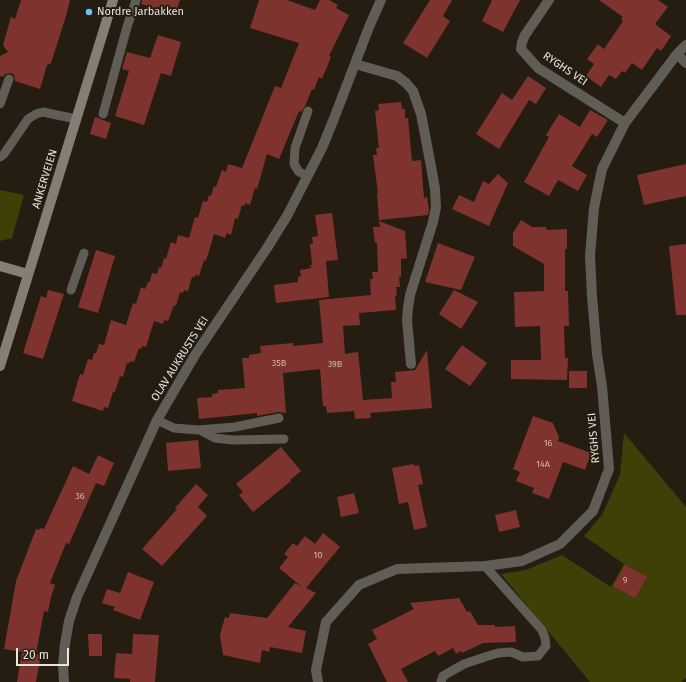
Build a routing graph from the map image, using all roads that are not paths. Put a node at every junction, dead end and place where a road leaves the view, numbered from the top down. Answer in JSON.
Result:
{"nodes":[{"id":1,"x":113,"y":0,"type":"edge"},
{"id":2,"x":136,"y":0,"type":"edge"},
{"id":3,"x":381,"y":0,"type":"edge"},
{"id":4,"x":549,"y":0,"type":"edge"},
{"id":5,"x":686,"y":45,"type":"edge"},
{"id":6,"x":677,"y":54,"type":"junction"},
{"id":7,"x":686,"y":63,"type":"edge"},
{"id":8,"x":355,"y":64,"type":"junction"},
{"id":9,"x":9,"y":79,"type":"dead end"},
{"id":10,"x":0,"y":104,"type":"edge"},
{"id":11,"x":308,"y":111,"type":"dead end"},
{"id":12,"x":103,"y":114,"type":"dead end"},
{"id":13,"x":76,"y":119,"type":"junction"},
{"id":14,"x":625,"y":123,"type":"junction"},
{"id":15,"x":0,"y":157,"type":"edge"},
{"id":16,"x":308,"y":176,"type":"junction"},
{"id":17,"x":84,"y":253,"type":"dead end"},
{"id":18,"x":0,"y":266,"type":"edge"},
{"id":19,"x":28,"y":274,"type":"junction"},
{"id":20,"x":71,"y":290,"type":"dead end"},
{"id":21,"x":411,"y":364,"type":"dead end"},
{"id":22,"x":0,"y":366,"type":"edge"},
{"id":23,"x":279,"y":418,"type":"dead end"},
{"id":24,"x":157,"y":420,"type":"junction"},
{"id":25,"x":198,"y":430,"type":"junction"},
{"id":26,"x":284,"y":439,"type":"dead end"},
{"id":27,"x":484,"y":566,"type":"junction"},
{"id":28,"x":64,"y":682,"type":"edge"},
{"id":29,"x":318,"y":682,"type":"edge"},
{"id":30,"x":440,"y":682,"type":"edge"}],
"edges":[{"from":1,"to":13,"type":"main road","name":"ANKERVEIEN"},
{"from":2,"to":12,"type":"lane"},
{"from":3,"to":8,"type":"street","name":"OLAV AUKRUSTS VEI"},
{"from":4,"to":14,"type":"street","name":"RYGHS VEI"},
{"from":5,"to":6,"type":"street","name":"RYGHS VEI"},
{"from":6,"to":7,"type":"street"},
{"from":6,"to":14,"type":"street","name":"RYGHS VEI"},
{"from":8,"to":16,"type":"street","name":"OLAV AUKRUSTS VEI"},
{"from":8,"to":21,"type":"street"},
{"from":9,"to":10,"type":"lane"},
{"from":11,"to":16,"type":"lane"},
{"from":13,"to":15,"type":"lane"},
{"from":13,"to":19,"type":"main road","name":"ANKERVEIEN"},
{"from":14,"to":27,"type":"street","name":"RYGHS VEI"},
{"from":16,"to":24,"type":"street","name":"OLAV AUKRUSTS VEI"},
{"from":17,"to":20,"type":"lane"},
{"from":18,"to":19,"type":"main road"},
{"from":19,"to":22,"type":"main road","name":"ANKERVEIEN"},
{"from":23,"to":25,"type":"lane"},
{"from":24,"to":25,"type":"lane"},
{"from":24,"to":28,"type":"street","name":"OLAV AUKRUSTS VEI"},
{"from":25,"to":26,"type":"lane"},
{"from":27,"to":29,"type":"street","name":"RYGHS VEI"},
{"from":27,"to":30,"type":"lane"}]}
